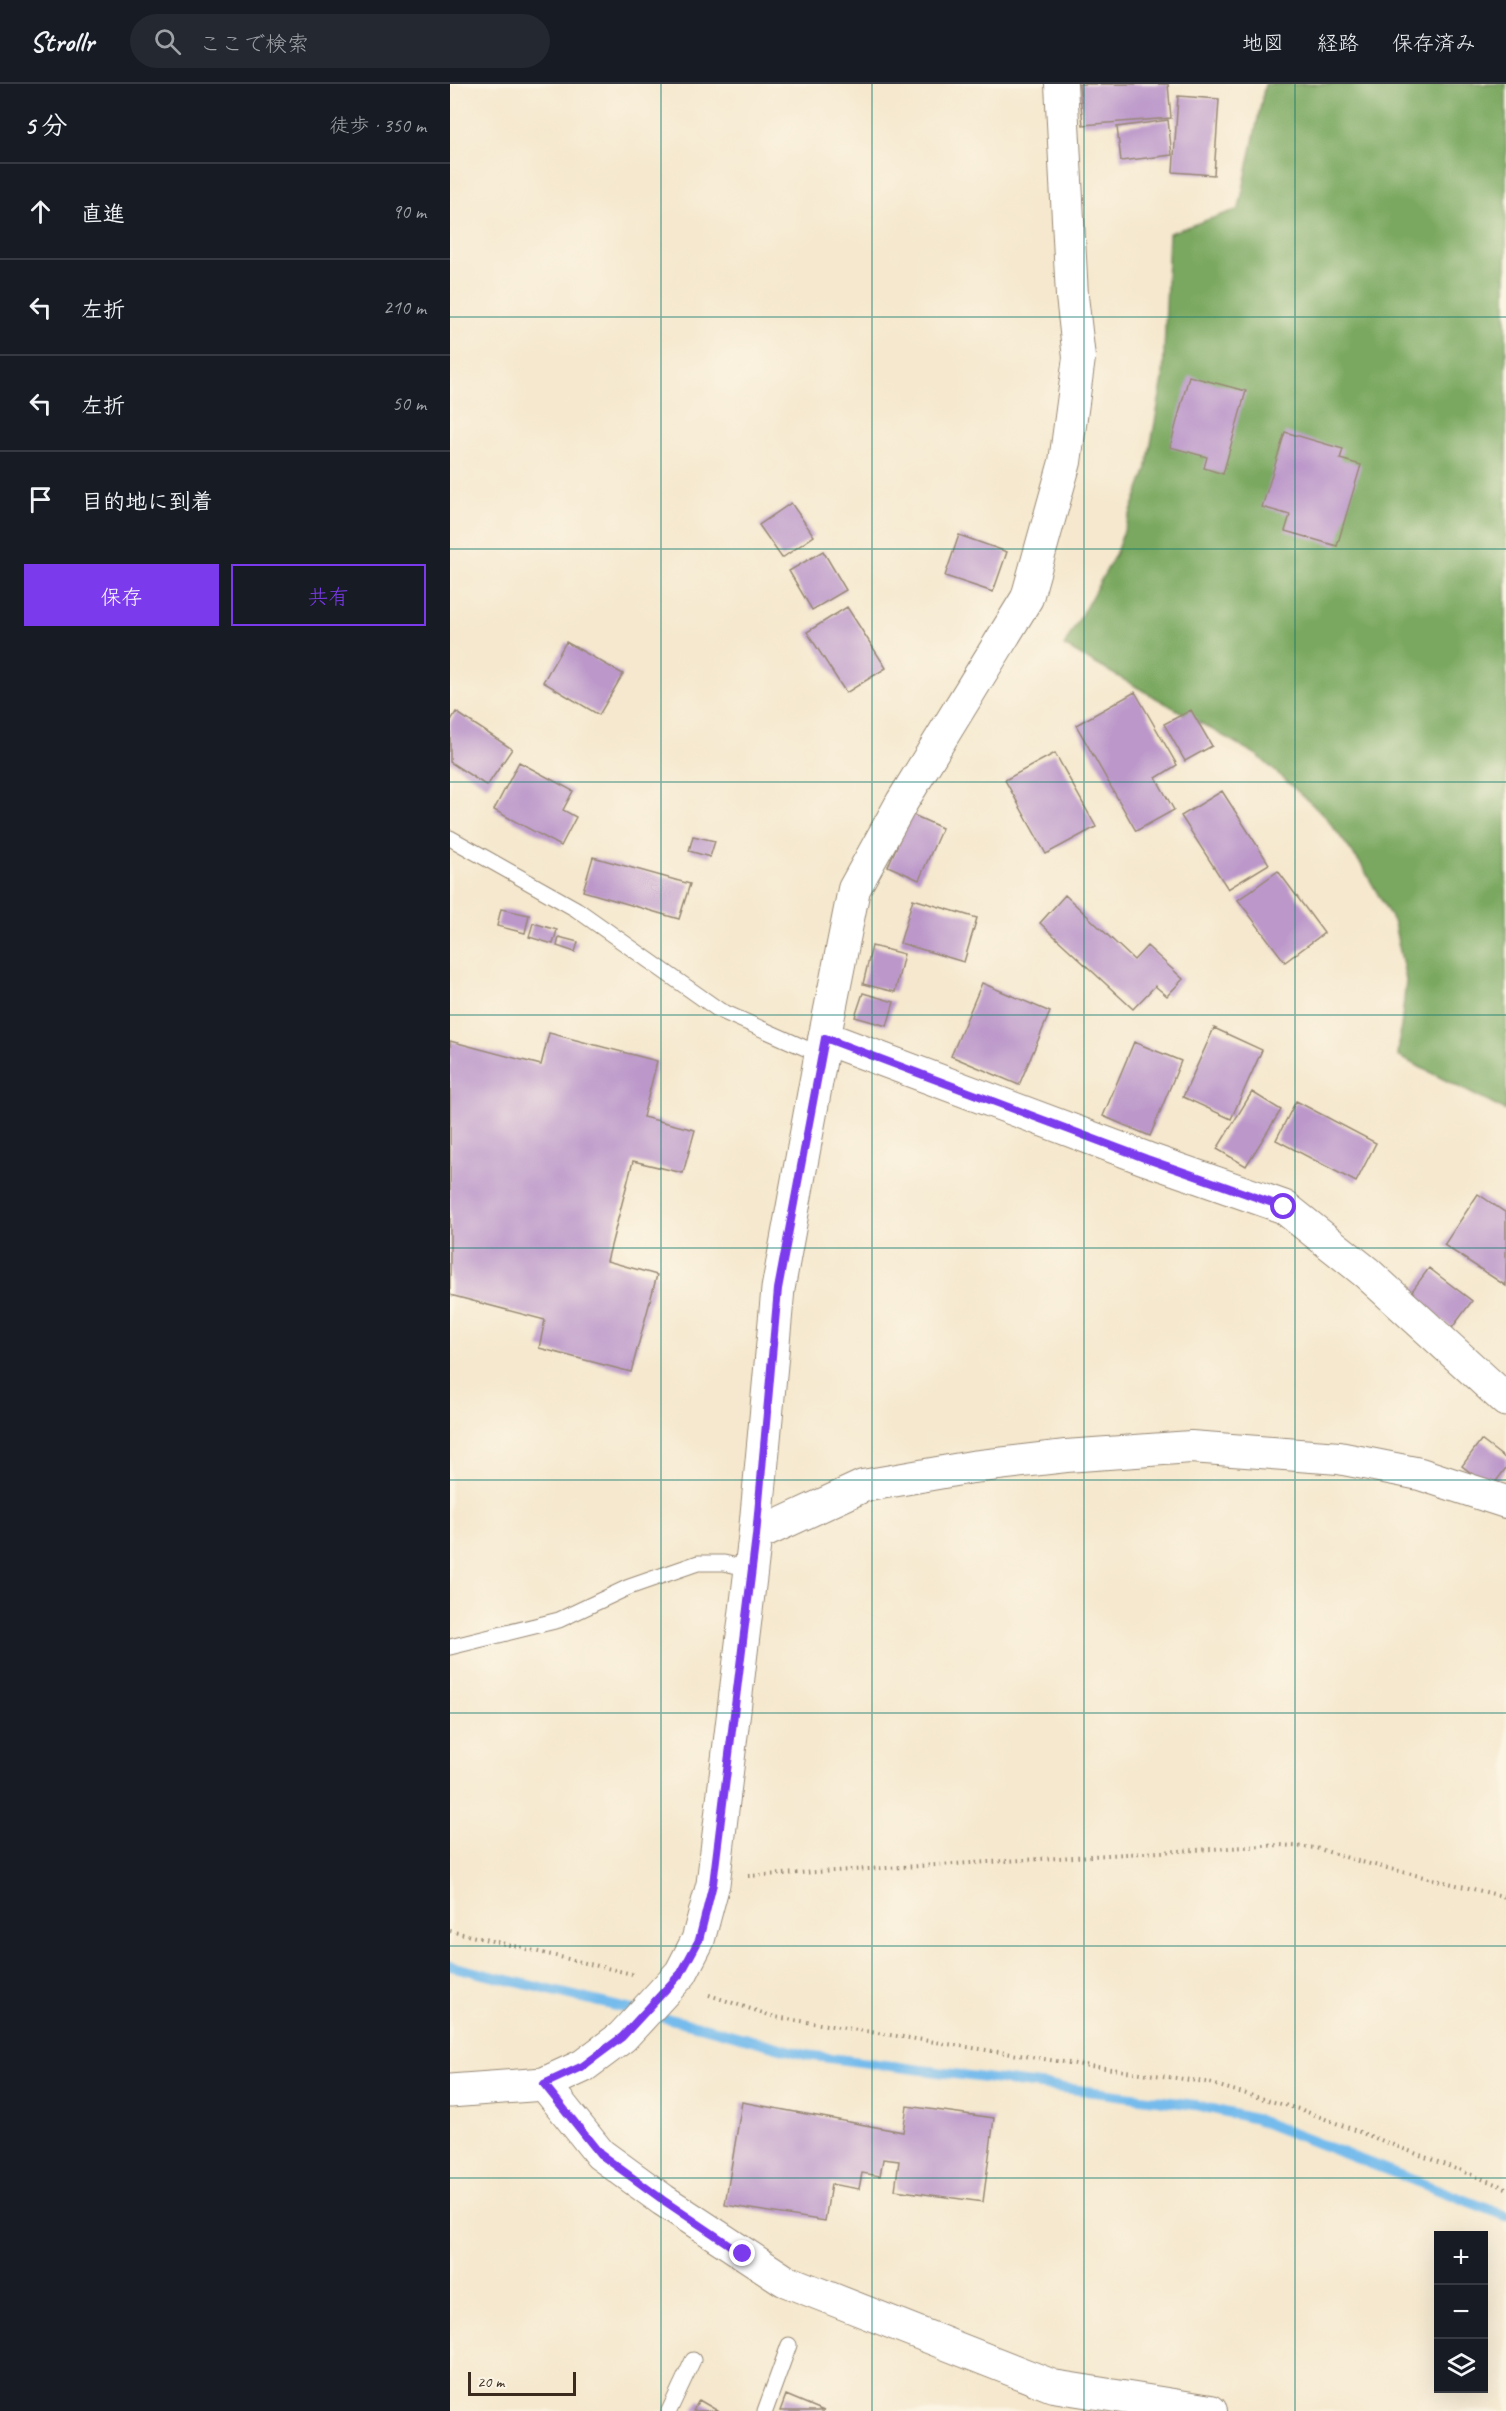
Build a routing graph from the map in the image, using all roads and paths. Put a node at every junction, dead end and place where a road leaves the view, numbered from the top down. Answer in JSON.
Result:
{"nodes":[{"id":1,"x":1061,"y":84,"type":"edge"},
{"id":2,"x":450,"y":838,"type":"edge"},
{"id":3,"x":823,"y":1047,"type":"junction"},
{"id":4,"x":1506,"y":1400,"type":"edge"},
{"id":5,"x":1506,"y":1502,"type":"edge"},
{"id":6,"x":756,"y":1536,"type":"junction"},
{"id":7,"x":751,"y":1569,"type":"junction"},
{"id":8,"x":450,"y":1647,"type":"edge"},
{"id":9,"x":714,"y":1874,"type":"junction"},
{"id":10,"x":1506,"y":1897,"type":"edge"},
{"id":11,"x":450,"y":1931,"type":"edge"},
{"id":12,"x":668,"y":1987,"type":"junction"},
{"id":13,"x":544,"y":2084,"type":"junction"},
{"id":14,"x":450,"y":2091,"type":"edge"},
{"id":15,"x":1506,"y":2188,"type":"edge"},
{"id":16,"x":789,"y":2345,"type":"dead end"},
{"id":17,"x":693,"y":2360,"type":"dead end"},
{"id":18,"x":669,"y":2411,"type":"edge"},
{"id":19,"x":765,"y":2411,"type":"edge"},
{"id":20,"x":1211,"y":2411,"type":"edge"}],
"edges":[{"from":1,"to":3,"type":"street"},
{"from":2,"to":3,"type":"lane"},
{"from":3,"to":4,"type":"street"},
{"from":3,"to":6,"type":"street"},
{"from":5,"to":6,"type":"street"},
{"from":6,"to":7,"type":"street"},
{"from":7,"to":8,"type":"lane"},
{"from":7,"to":9,"type":"street"},
{"from":9,"to":10,"type":"path"},
{"from":9,"to":12,"type":"street"},
{"from":11,"to":12,"type":"path"},
{"from":12,"to":13,"type":"street"},
{"from":12,"to":15,"type":"path"},
{"from":13,"to":14,"type":"street"},
{"from":13,"to":20,"type":"street"},
{"from":16,"to":19,"type":"lane"},
{"from":17,"to":18,"type":"lane"}]}
